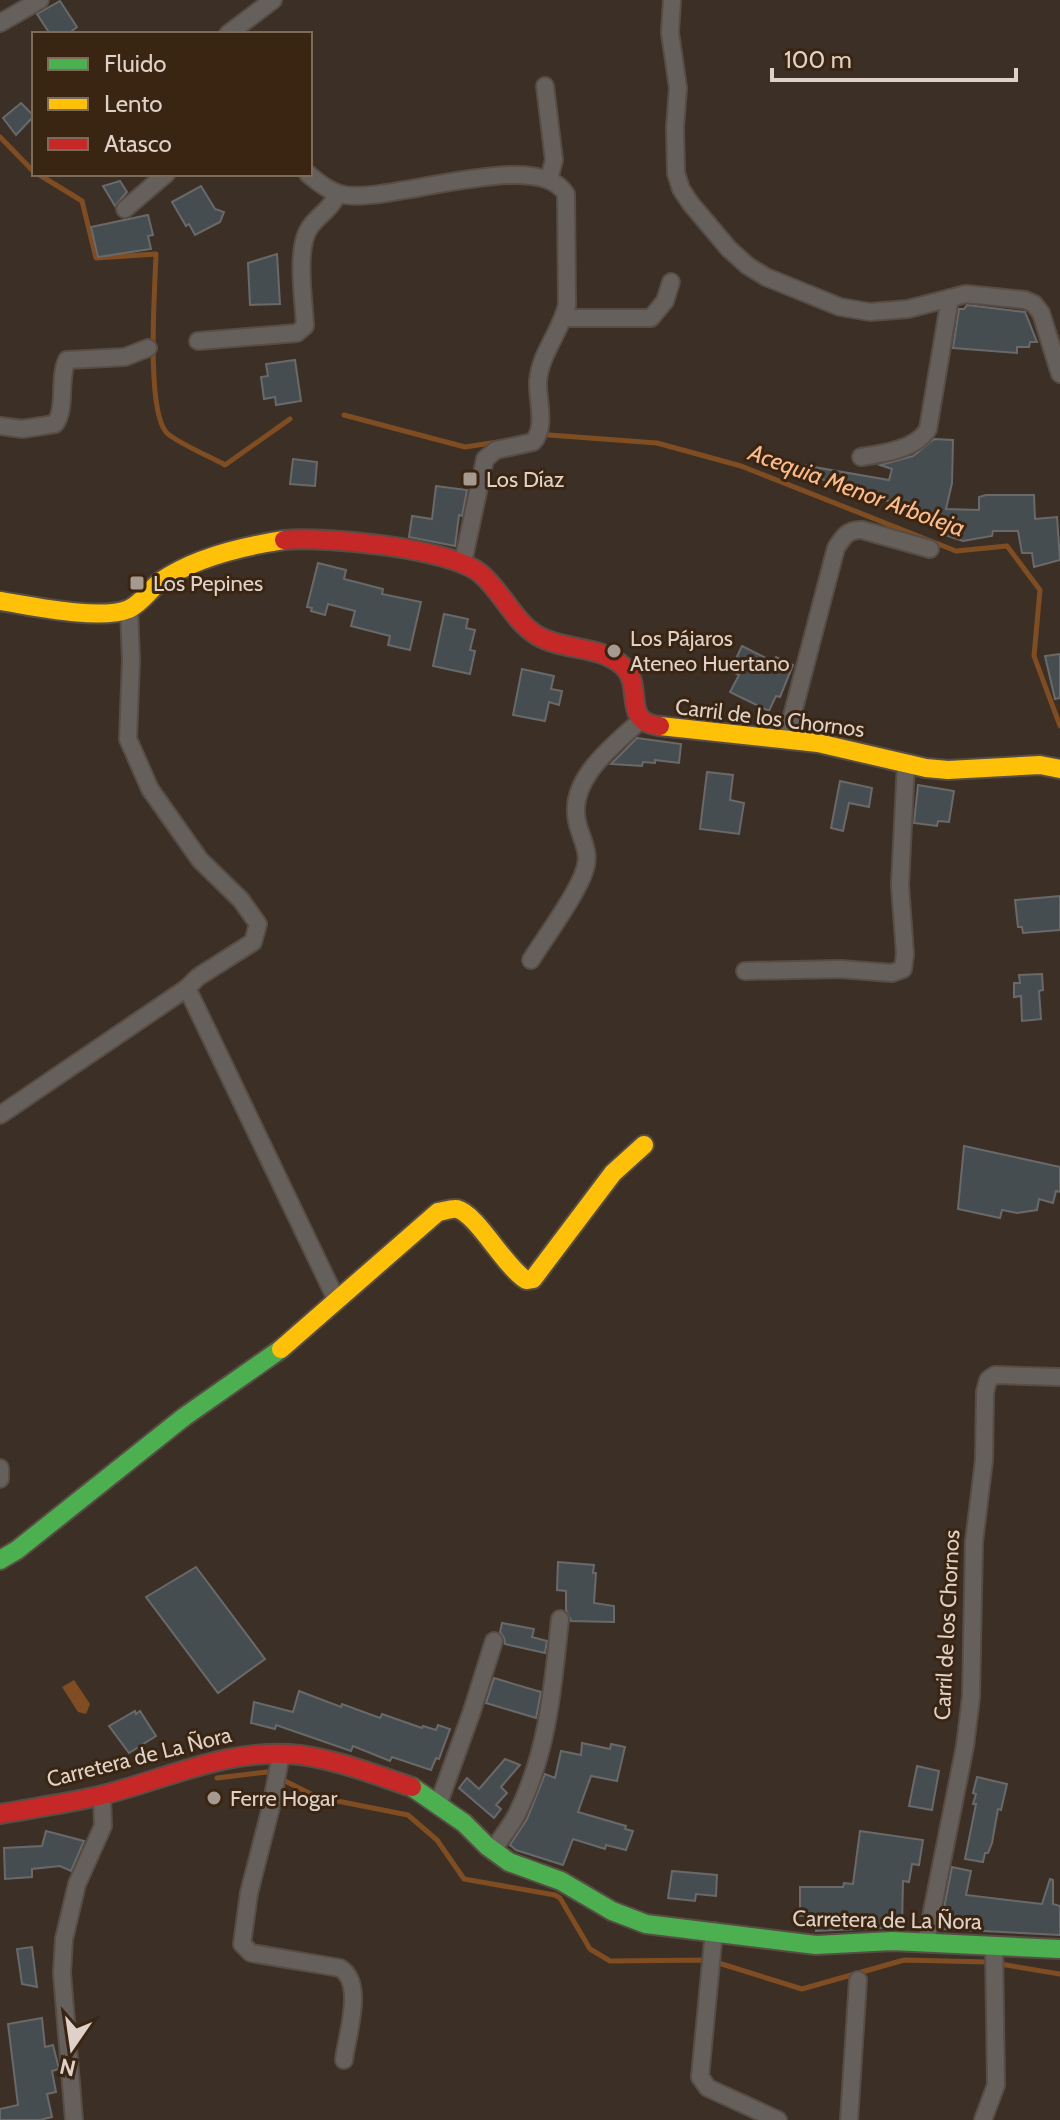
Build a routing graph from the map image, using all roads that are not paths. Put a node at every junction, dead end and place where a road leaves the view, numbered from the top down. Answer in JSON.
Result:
{"nodes":[{"id":1,"x":40,"y":0,"type":"edge"},
{"id":2,"x":273,"y":0,"type":"edge"},
{"id":3,"x":672,"y":0,"type":"edge"},
{"id":4,"x":0,"y":23,"type":"edge"},
{"id":5,"x":231,"y":32,"type":"edge"},
{"id":6,"x":545,"y":86,"type":"dead end"},
{"id":7,"x":164,"y":176,"type":"edge"},
{"id":8,"x":311,"y":176,"type":"edge"},
{"id":9,"x":549,"y":179,"type":"junction"},
{"id":10,"x":337,"y":194,"type":"junction"},
{"id":11,"x":125,"y":209,"type":"dead end"},
{"id":12,"x":671,"y":282,"type":"dead end"},
{"id":13,"x":950,"y":298,"type":"junction"},
{"id":14,"x":564,"y":318,"type":"junction"},
{"id":15,"x":198,"y":341,"type":"dead end"},
{"id":16,"x":148,"y":348,"type":"dead end"},
{"id":17,"x":1060,"y":374,"type":"edge"},
{"id":18,"x":0,"y":426,"type":"edge"},
{"id":19,"x":861,"y":457,"type":"dead end"},
{"id":20,"x":930,"y":549,"type":"dead end"},
{"id":21,"x":463,"y":562,"type":"junction"},
{"id":22,"x":0,"y":601,"type":"edge"},
{"id":23,"x":129,"y":610,"type":"junction"},
{"id":24,"x":640,"y":721,"type":"junction"},
{"id":25,"x":786,"y":739,"type":"junction"},
{"id":26,"x":906,"y":763,"type":"junction"},
{"id":27,"x":1060,"y":769,"type":"edge"},
{"id":28,"x":531,"y":960,"type":"dead end"},
{"id":29,"x":745,"y":971,"type":"dead end"},
{"id":30,"x":187,"y":988,"type":"junction"},
{"id":31,"x":0,"y":1115,"type":"edge"},
{"id":32,"x":644,"y":1145,"type":"dead end"},
{"id":33,"x":337,"y":1301,"type":"junction"},
{"id":34,"x":1060,"y":1377,"type":"edge"},
{"id":35,"x":0,"y":1468,"type":"edge"},
{"id":36,"x":0,"y":1479,"type":"edge"},
{"id":37,"x":0,"y":1560,"type":"edge"},
{"id":38,"x":560,"y":1619,"type":"dead end"},
{"id":39,"x":494,"y":1641,"type":"dead end"},
{"id":40,"x":278,"y":1769,"type":"junction"},
{"id":41,"x":102,"y":1795,"type":"junction"},
{"id":42,"x":438,"y":1805,"type":"junction"},
{"id":43,"x":0,"y":1814,"type":"edge"},
{"id":44,"x":493,"y":1850,"type":"junction"},
{"id":45,"x":714,"y":1931,"type":"junction"},
{"id":46,"x":926,"y":1942,"type":"junction"},
{"id":47,"x":1060,"y":1949,"type":"edge"},
{"id":48,"x":994,"y":1957,"type":"junction"},
{"id":49,"x":858,"y":1980,"type":"dead end"},
{"id":50,"x":344,"y":2060,"type":"dead end"},
{"id":51,"x":74,"y":2120,"type":"edge"},
{"id":52,"x":778,"y":2120,"type":"edge"},
{"id":53,"x":849,"y":2120,"type":"edge"},
{"id":54,"x":983,"y":2120,"type":"edge"}],
"edges":[{"from":1,"to":4,"type":"street"},
{"from":2,"to":5,"type":"street"},
{"from":3,"to":13,"type":"street"},
{"from":6,"to":9,"type":"street"},
{"from":7,"to":11,"type":"street"},
{"from":8,"to":10,"type":"street"},
{"from":9,"to":10,"type":"street"},
{"from":9,"to":14,"type":"street"},
{"from":10,"to":15,"type":"street"},
{"from":12,"to":14,"type":"street"},
{"from":13,"to":17,"type":"street"},
{"from":13,"to":19,"type":"street"},
{"from":14,"to":21,"type":"street"},
{"from":16,"to":18,"type":"street"},
{"from":20,"to":25,"type":"street"},
{"from":21,"to":23,"type":"street"},
{"from":21,"to":24,"type":"street"},
{"from":22,"to":23,"type":"street"},
{"from":23,"to":30,"type":"street"},
{"from":24,"to":25,"type":"street","name":"Carril de los Chornos"},
{"from":24,"to":28,"type":"street"},
{"from":25,"to":26,"type":"street","name":"Carril de los Chornos"},
{"from":26,"to":27,"type":"street","name":"Carril de los Chornos"},
{"from":26,"to":29,"type":"street"},
{"from":30,"to":31,"type":"street"},
{"from":30,"to":33,"type":"street"},
{"from":32,"to":33,"type":"street"},
{"from":33,"to":37,"type":"street"},
{"from":34,"to":46,"type":"street","name":"Carril de los Chornos"},
{"from":35,"to":36,"type":"street"},
{"from":38,"to":44,"type":"street"},
{"from":39,"to":42,"type":"street"},
{"from":40,"to":41,"type":"street","name":"Carretera de La Ñora"},
{"from":40,"to":42,"type":"street","name":"Carretera de La Ñora"},
{"from":40,"to":50,"type":"street"},
{"from":41,"to":43,"type":"street","name":"Carretera de La Ñora"},
{"from":41,"to":51,"type":"street"},
{"from":42,"to":44,"type":"street","name":"Carretera de La Ñora"},
{"from":44,"to":45,"type":"street","name":"Carretera de La Ñora"},
{"from":45,"to":46,"type":"street","name":"Carretera de La Ñora"},
{"from":45,"to":52,"type":"street"},
{"from":46,"to":48,"type":"street","name":"Carretera de La Ñora"},
{"from":47,"to":48,"type":"street","name":"Carretera de La Ñora"},
{"from":48,"to":54,"type":"street"},
{"from":49,"to":53,"type":"street"}]}
